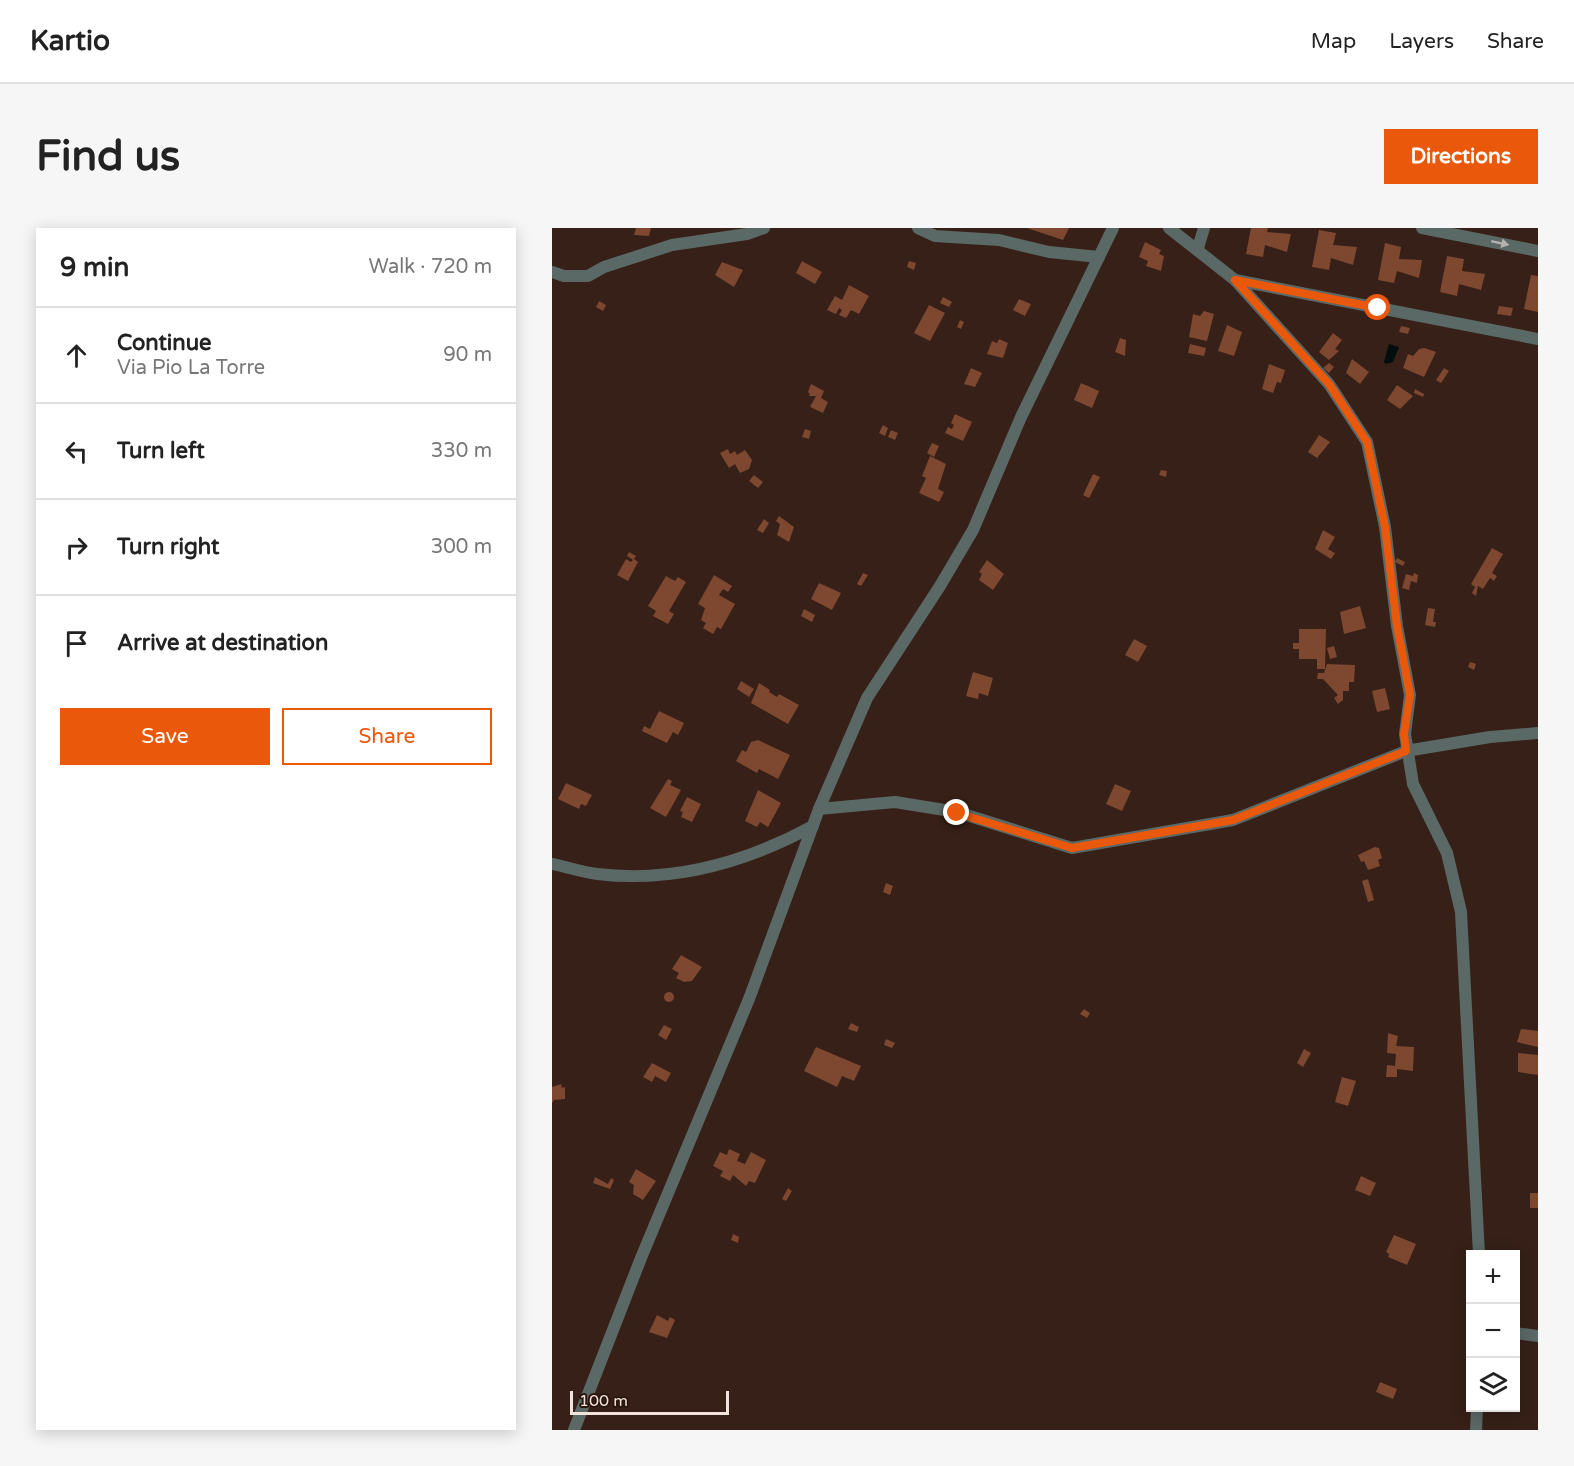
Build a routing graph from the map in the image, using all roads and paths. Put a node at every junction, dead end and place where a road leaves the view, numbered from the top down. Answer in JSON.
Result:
{"nodes":[{"id":1,"x":764,"y":228,"type":"edge"},
{"id":2,"x":918,"y":228,"type":"edge"},
{"id":3,"x":1113,"y":228,"type":"edge"},
{"id":4,"x":1169,"y":228,"type":"edge"},
{"id":5,"x":1204,"y":228,"type":"edge"},
{"id":6,"x":1422,"y":228,"type":"edge"},
{"id":7,"x":1463,"y":232,"type":"edge"},
{"id":8,"x":1198,"y":248,"type":"junction"},
{"id":9,"x":1538,"y":251,"type":"edge"},
{"id":10,"x":1099,"y":257,"type":"junction"},
{"id":11,"x":552,"y":272,"type":"edge"},
{"id":12,"x":1235,"y":280,"type":"junction"},
{"id":13,"x":1538,"y":339,"type":"edge"},
{"id":14,"x":1538,"y":733,"type":"edge"},
{"id":15,"x":1406,"y":751,"type":"junction"},
{"id":16,"x":819,"y":809,"type":"junction"},
{"id":17,"x":813,"y":826,"type":"junction"},
{"id":18,"x":552,"y":864,"type":"edge"},
{"id":19,"x":1479,"y":1250,"type":"edge"},
{"id":20,"x":1520,"y":1334,"type":"edge"},
{"id":21,"x":1538,"y":1336,"type":"edge"},
{"id":22,"x":1477,"y":1412,"type":"edge"},
{"id":23,"x":574,"y":1430,"type":"edge"},
{"id":24,"x":1476,"y":1430,"type":"edge"}],
"edges":[{"from":1,"to":11,"type":"street"},
{"from":2,"to":10,"type":"street"},
{"from":3,"to":10,"type":"street"},
{"from":4,"to":8,"type":"street"},
{"from":5,"to":8,"type":"street"},
{"from":6,"to":7,"type":"street"},
{"from":7,"to":9,"type":"street","one_way":true},
{"from":8,"to":12,"type":"street"},
{"from":10,"to":16,"type":"street"},
{"from":12,"to":13,"type":"street"},
{"from":12,"to":15,"type":"street"},
{"from":14,"to":15,"type":"street"},
{"from":15,"to":16,"type":"street"},
{"from":15,"to":19,"type":"street"},
{"from":16,"to":17,"type":"street"},
{"from":17,"to":18,"type":"street"},
{"from":17,"to":23,"type":"street"},
{"from":20,"to":21,"type":"street"},
{"from":22,"to":24,"type":"street"}]}
